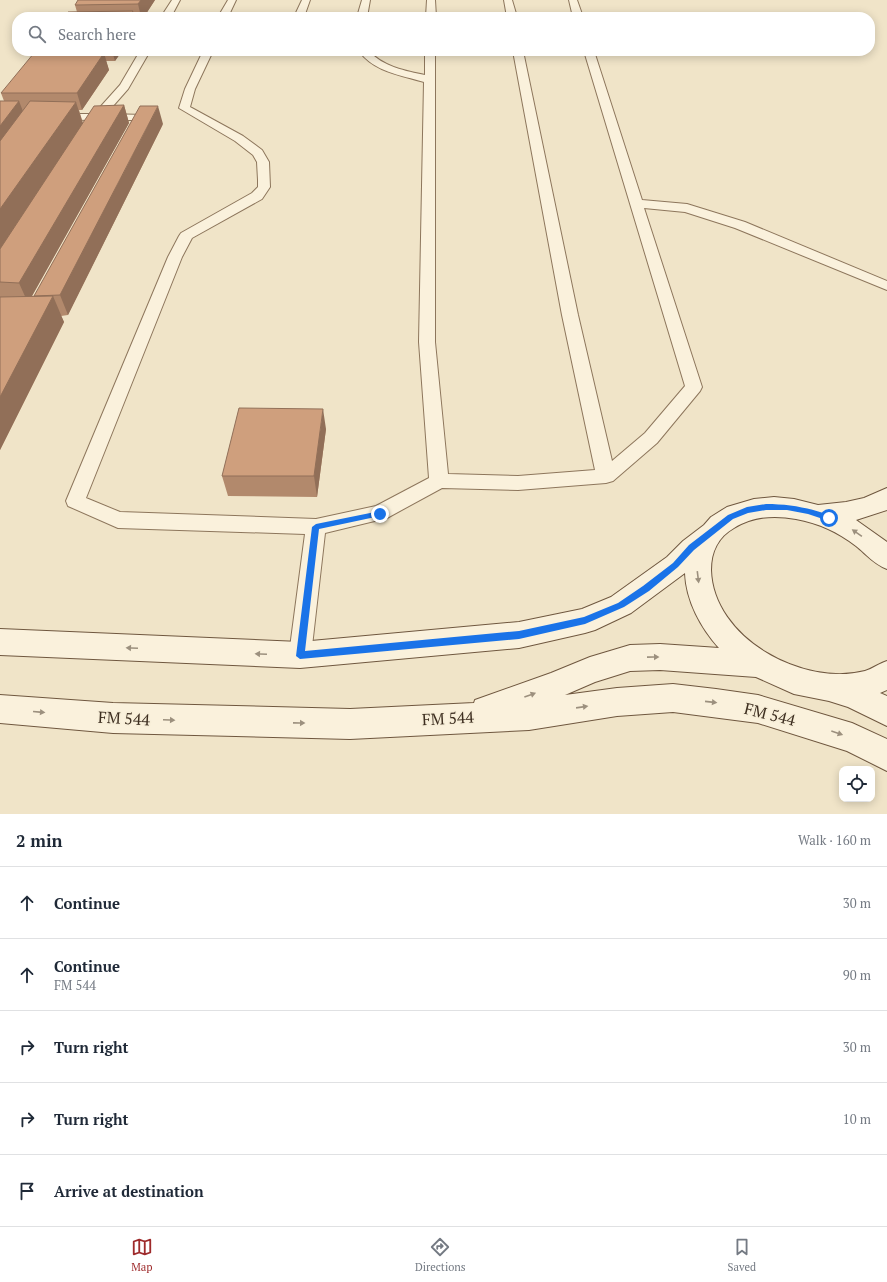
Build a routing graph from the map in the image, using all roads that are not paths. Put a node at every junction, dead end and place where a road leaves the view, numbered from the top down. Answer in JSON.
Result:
{"nodes":[{"id":1,"x":176,"y":0,"type":"edge"},
{"id":2,"x":232,"y":0,"type":"edge"},
{"id":3,"x":306,"y":0,"type":"edge"},
{"id":4,"x":366,"y":0,"type":"edge"},
{"id":5,"x":431,"y":0,"type":"edge"},
{"id":6,"x":508,"y":0,"type":"edge"},
{"id":7,"x":573,"y":0,"type":"edge"},
{"id":8,"x":169,"y":12,"type":"edge"},
{"id":9,"x":226,"y":12,"type":"edge"},
{"id":10,"x":301,"y":12,"type":"edge"},
{"id":11,"x":363,"y":12,"type":"edge"},
{"id":12,"x":431,"y":12,"type":"edge"},
{"id":13,"x":511,"y":12,"type":"edge"},
{"id":14,"x":577,"y":12,"type":"edge"},
{"id":15,"x":142,"y":56,"type":"edge"},
{"id":16,"x":205,"y":56,"type":"edge"},
{"id":17,"x":367,"y":56,"type":"edge"},
{"id":18,"x":430,"y":56,"type":"edge"},
{"id":19,"x":519,"y":56,"type":"edge"},
{"id":20,"x":591,"y":56,"type":"edge"},
{"id":21,"x":430,"y":80,"type":"junction"},
{"id":22,"x":50,"y":117,"type":"edge"},
{"id":23,"x":97,"y":117,"type":"junction"},
{"id":24,"x":88,"y":130,"type":"edge"},
{"id":25,"x":130,"y":138,"type":"edge"},
{"id":26,"x":637,"y":203,"type":"junction"},
{"id":27,"x":887,"y":286,"type":"edge"},
{"id":28,"x":606,"y":476,"type":"junction"},
{"id":29,"x":439,"y":481,"type":"junction"},
{"id":30,"x":887,"y":498,"type":"edge"},
{"id":31,"x":817,"y":514,"type":"junction"},
{"id":32,"x":316,"y":527,"type":"junction"},
{"id":33,"x":712,"y":532,"type":"junction"},
{"id":34,"x":887,"y":558,"type":"edge"},
{"id":35,"x":0,"y":642,"type":"edge"},
{"id":36,"x":300,"y":656,"type":"junction"},
{"id":37,"x":759,"y":663,"type":"junction"},
{"id":38,"x":887,"y":674,"type":"edge"},
{"id":39,"x":822,"y":687,"type":"junction"},
{"id":40,"x":0,"y":709,"type":"edge"},
{"id":41,"x":887,"y":712,"type":"edge"},
{"id":42,"x":467,"y":717,"type":"junction"},
{"id":43,"x":887,"y":754,"type":"edge"}],
"edges":[{"from":1,"to":8,"type":"lane"},
{"from":2,"to":9,"type":"lane"},
{"from":3,"to":10,"type":"lane"},
{"from":4,"to":11,"type":"lane"},
{"from":5,"to":12,"type":"lane"},
{"from":6,"to":13,"type":"lane"},
{"from":7,"to":14,"type":"lane"},
{"from":15,"to":23,"type":"lane"},
{"from":16,"to":32,"type":"lane"},
{"from":17,"to":21,"type":"lane"},
{"from":18,"to":21,"type":"lane"},
{"from":19,"to":28,"type":"lane"},
{"from":20,"to":26,"type":"lane"},
{"from":21,"to":29,"type":"lane"},
{"from":22,"to":23,"type":"lane"},
{"from":23,"to":24,"type":"lane"},
{"from":23,"to":25,"type":"lane"},
{"from":26,"to":27,"type":"lane"},
{"from":26,"to":28,"type":"lane"},
{"from":28,"to":29,"type":"lane"},
{"from":29,"to":32,"type":"lane"},
{"from":30,"to":31,"type":"main road"},
{"from":31,"to":33,"type":"main road"},
{"from":34,"to":31,"type":"main road","one_way":true},
{"from":32,"to":36,"type":"lane"},
{"from":33,"to":36,"type":"main road"},
{"from":33,"to":37,"type":"main road","one_way":true},
{"from":36,"to":35,"type":"main road","one_way":true},
{"from":37,"to":39,"type":"main road"},
{"from":42,"to":37,"type":"main road","one_way":true},
{"from":38,"to":39,"type":"main road"},
{"from":39,"to":41,"type":"main road"},
{"from":40,"to":42,"type":"main road","name":"FM 544","one_way":true},
{"from":42,"to":43,"type":"main road","name":"FM 544","one_way":true}]}
